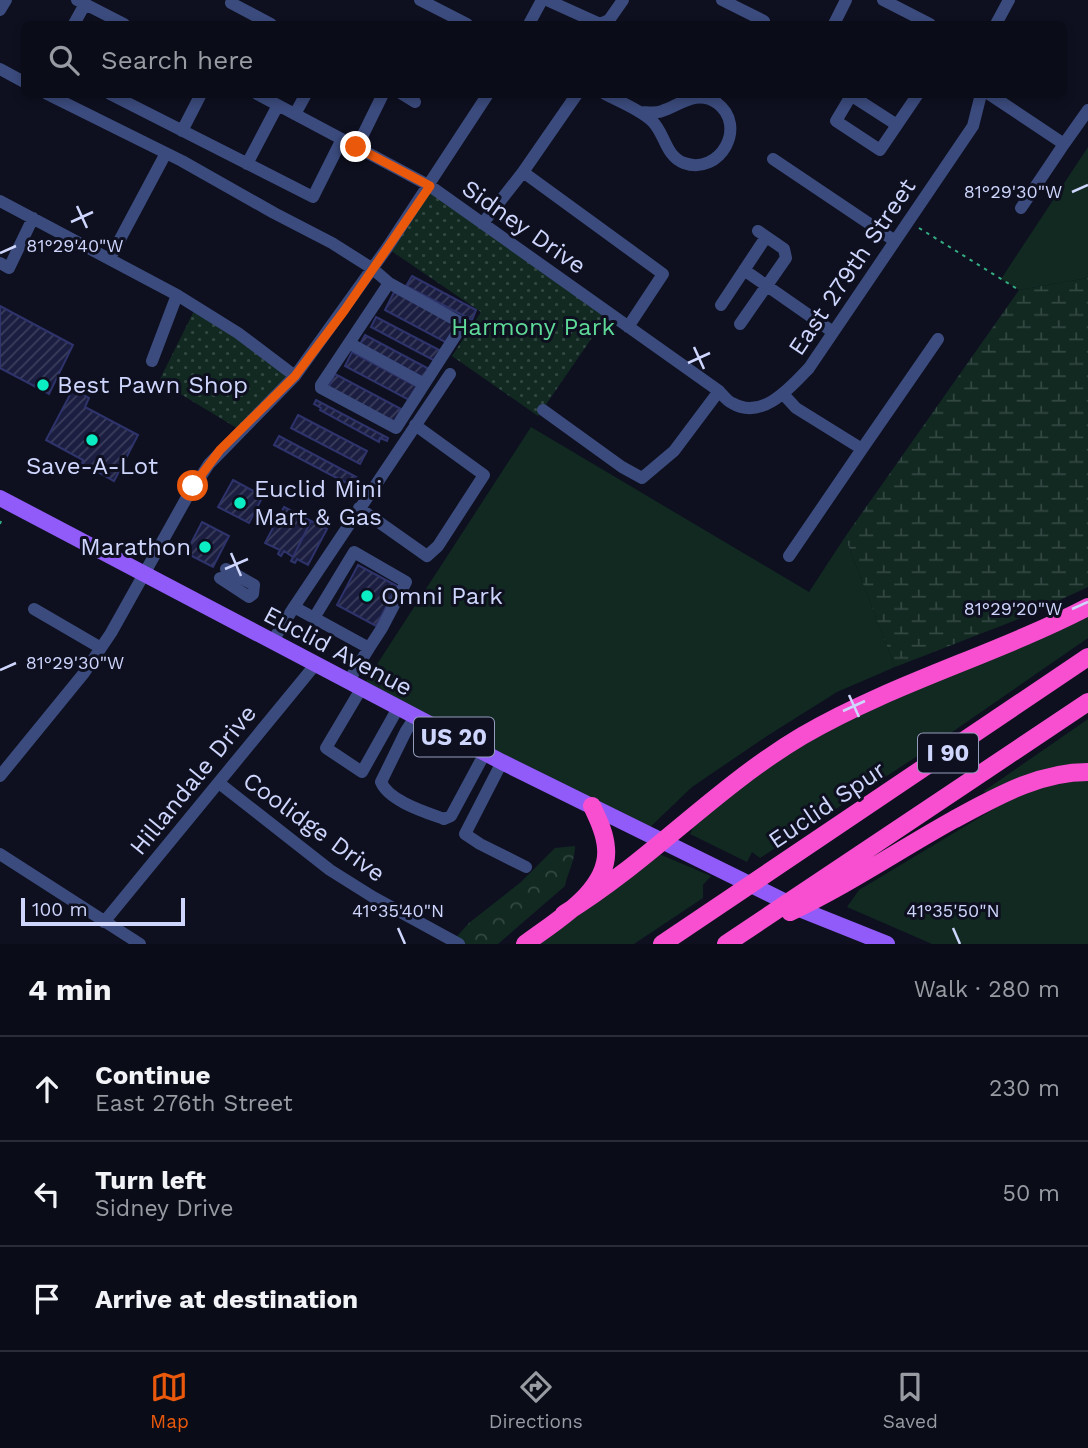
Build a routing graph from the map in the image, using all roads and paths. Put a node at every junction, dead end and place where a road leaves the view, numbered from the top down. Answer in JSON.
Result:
{"nodes":[{"id":1,"x":6,"y":0,"type":"edge"},
{"id":2,"x":544,"y":0,"type":"edge"},
{"id":3,"x":623,"y":0,"type":"edge"},
{"id":4,"x":722,"y":0,"type":"edge"},
{"id":5,"x":846,"y":0,"type":"edge"},
{"id":6,"x":883,"y":0,"type":"edge"},
{"id":7,"x":1009,"y":0,"type":"edge"},
{"id":8,"x":426,"y":1,"type":"edge"},
{"id":9,"x":81,"y":2,"type":"edge"},
{"id":10,"x":231,"y":3,"type":"dead end"},
{"id":11,"x":103,"y":6,"type":"edge"},
{"id":12,"x":0,"y":10,"type":"edge"},
{"id":13,"x":75,"y":21,"type":"edge"},
{"id":14,"x":120,"y":21,"type":"edge"},
{"id":15,"x":261,"y":21,"type":"edge"},
{"id":16,"x":462,"y":21,"type":"edge"},
{"id":17,"x":531,"y":21,"type":"edge"},
{"id":18,"x":595,"y":21,"type":"edge"},
{"id":19,"x":606,"y":21,"type":"edge"},
{"id":20,"x":764,"y":21,"type":"dead end"},
{"id":21,"x":836,"y":21,"type":"edge"},
{"id":22,"x":924,"y":21,"type":"edge"},
{"id":23,"x":998,"y":21,"type":"edge"},
{"id":24,"x":0,"y":69,"type":"edge"},
{"id":25,"x":21,"y":80,"type":"edge"},
{"id":26,"x":55,"y":98,"type":"edge"},
{"id":27,"x":119,"y":98,"type":"edge"},
{"id":28,"x":199,"y":98,"type":"edge"},
{"id":29,"x":265,"y":98,"type":"edge"},
{"id":30,"x":304,"y":98,"type":"edge"},
{"id":31,"x":381,"y":98,"type":"edge"},
{"id":32,"x":408,"y":98,"type":"edge"},
{"id":33,"x":485,"y":98,"type":"edge"},
{"id":34,"x":574,"y":98,"type":"edge"},
{"id":35,"x":613,"y":98,"type":"edge"},
{"id":36,"x":850,"y":98,"type":"edge"},
{"id":37,"x":856,"y":98,"type":"edge"},
{"id":38,"x":916,"y":98,"type":"edge"},
{"id":39,"x":980,"y":98,"type":"edge"},
{"id":40,"x":995,"y":98,"type":"edge"},
{"id":41,"x":415,"y":102,"type":"dead end"},
{"id":42,"x":278,"y":105,"type":"junction"},
{"id":43,"x":1088,"y":110,"type":"edge"},
{"id":44,"x":640,"y":112,"type":"junction"},
{"id":45,"x":295,"y":114,"type":"junction"},
{"id":46,"x":897,"y":125,"type":"junction"},
{"id":47,"x":182,"y":131,"type":"junction"},
{"id":48,"x":342,"y":139,"type":"junction"},
{"id":49,"x":1064,"y":144,"type":"junction"},
{"id":50,"x":356,"y":147,"type":"junction"},
{"id":51,"x":166,"y":153,"type":"junction"},
{"id":52,"x":773,"y":159,"type":"dead end"},
{"id":53,"x":247,"y":164,"type":"junction"},
{"id":54,"x":523,"y":172,"type":"junction"},
{"id":55,"x":430,"y":186,"type":"junction"},
{"id":56,"x":2,"y":206,"type":"edge"},
{"id":57,"x":1021,"y":208,"type":"dead end"},
{"id":58,"x":33,"y":218,"type":"junction"},
{"id":59,"x":908,"y":221,"type":"junction"},
{"id":60,"x":483,"y":223,"type":"junction"},
{"id":61,"x":895,"y":241,"type":"junction"},
{"id":62,"x":110,"y":258,"type":"junction"},
{"id":63,"x":0,"y":263,"type":"edge"},
{"id":64,"x":373,"y":269,"type":"junction"},
{"id":65,"x":744,"y":270,"type":"junction"},
{"id":66,"x":389,"y":283,"type":"junction"},
{"id":67,"x":768,"y":287,"type":"junction"},
{"id":68,"x":1019,"y":290,"type":"dead end"},
{"id":69,"x":177,"y":295,"type":"junction"},
{"id":70,"x":721,"y":305,"type":"dead end"},
{"id":71,"x":740,"y":324,"type":"dead end"},
{"id":72,"x":628,"y":327,"type":"junction"},
{"id":73,"x":833,"y":332,"type":"junction"},
{"id":74,"x":938,"y":339,"type":"dead end"},
{"id":75,"x":349,"y":343,"type":"junction"},
{"id":76,"x":152,"y":360,"type":"dead end"},
{"id":77,"x":450,"y":374,"type":"dead end"},
{"id":78,"x":295,"y":376,"type":"junction"},
{"id":79,"x":424,"y":384,"type":"junction"},
{"id":80,"x":719,"y":391,"type":"junction"},
{"id":81,"x":784,"y":395,"type":"junction"},
{"id":82,"x":543,"y":410,"type":"dead end"},
{"id":83,"x":415,"y":425,"type":"junction"},
{"id":84,"x":862,"y":449,"type":"junction"},
{"id":85,"x":0,"y":498,"type":"edge"},
{"id":86,"x":359,"y":508,"type":"junction"},
{"id":87,"x":789,"y":556,"type":"dead end"},
{"id":88,"x":143,"y":575,"type":"junction"},
{"id":89,"x":294,"y":607,"type":"junction"},
{"id":90,"x":1088,"y":607,"type":"edge"},
{"id":91,"x":34,"y":609,"type":"dead end"},
{"id":92,"x":314,"y":618,"type":"junction"},
{"id":93,"x":272,"y":642,"type":"junction"},
{"id":94,"x":101,"y":648,"type":"junction"},
{"id":95,"x":369,"y":648,"type":"junction"},
{"id":96,"x":1088,"y":657,"type":"edge"},
{"id":97,"x":315,"y":665,"type":"junction"},
{"id":98,"x":354,"y":685,"type":"junction"},
{"id":99,"x":1088,"y":702,"type":"edge"},
{"id":100,"x":398,"y":708,"type":"junction"},
{"id":101,"x":415,"y":717,"type":"junction"},
{"id":102,"x":485,"y":753,"type":"junction"},
{"id":103,"x":502,"y":762,"type":"junction"},
{"id":104,"x":1088,"y":772,"type":"edge"},
{"id":105,"x":0,"y":776,"type":"edge"},
{"id":106,"x":219,"y":783,"type":"junction"},
{"id":107,"x":592,"y":806,"type":"junction"},
{"id":108,"x":664,"y":841,"type":"junction"},
{"id":109,"x":0,"y":854,"type":"edge"},
{"id":110,"x":526,"y":867,"type":"dead end"},
{"id":111,"x":852,"y":869,"type":"junction"},
{"id":112,"x":564,"y":914,"type":"junction"},
{"id":113,"x":104,"y":922,"type":"junction"},
{"id":114,"x":863,"y":940,"type":"edge"},
{"id":115,"x":140,"y":944,"type":"edge"},
{"id":116,"x":459,"y":944,"type":"edge"},
{"id":117,"x":525,"y":944,"type":"edge"},
{"id":118,"x":662,"y":944,"type":"edge"},
{"id":119,"x":726,"y":944,"type":"edge"},
{"id":120,"x":887,"y":944,"type":"edge"}],
"edges":[{"from":1,"to":12,"type":"street"},
{"from":2,"to":17,"type":"street"},
{"from":2,"to":18,"type":"street"},
{"from":3,"to":19,"type":"street"},
{"from":4,"to":20,"type":"street"},
{"from":5,"to":21,"type":"street"},
{"from":6,"to":22,"type":"street"},
{"from":7,"to":23,"type":"street"},
{"from":8,"to":16,"type":"street"},
{"from":9,"to":11,"type":"street"},
{"from":9,"to":13,"type":"street"},
{"from":10,"to":15,"type":"street"},
{"from":11,"to":14,"type":"street"},
{"from":24,"to":25,"type":"street"},
{"from":26,"to":51,"type":"street"},
{"from":27,"to":47,"type":"street"},
{"from":28,"to":47,"type":"street"},
{"from":29,"to":42,"type":"street","name":"Sidney Drive"},
{"from":30,"to":45,"type":"street"},
{"from":31,"to":50,"type":"street"},
{"from":32,"to":41,"type":"street"},
{"from":33,"to":55,"type":"street"},
{"from":34,"to":54,"type":"street"},
{"from":35,"to":44,"type":"street"},
{"from":36,"to":46,"type":"street"},
{"from":37,"to":46,"type":"street"},
{"from":38,"to":46,"type":"street"},
{"from":39,"to":59,"type":"street","name":"East 279th Street"},
{"from":40,"to":49,"type":"street"},
{"from":42,"to":45,"type":"street","name":"Sidney Drive"},
{"from":42,"to":53,"type":"street"},
{"from":43,"to":49,"type":"street"},
{"from":44,"to":44,"type":"street"},
{"from":45,"to":48,"type":"street","name":"Sidney Drive"},
{"from":47,"to":53,"type":"street"},
{"from":48,"to":50,"type":"street","name":"Sidney Drive"},
{"from":48,"to":53,"type":"street"},
{"from":49,"to":57,"type":"street"},
{"from":50,"to":55,"type":"street","name":"Sidney Drive"},
{"from":51,"to":62,"type":"street"},
{"from":51,"to":64,"type":"street"},
{"from":52,"to":61,"type":"street"},
{"from":54,"to":60,"type":"street"},
{"from":54,"to":72,"type":"street"},
{"from":55,"to":60,"type":"street","name":"Sidney Drive"},
{"from":55,"to":64,"type":"street"},
{"from":56,"to":58,"type":"street"},
{"from":58,"to":62,"type":"street"},
{"from":58,"to":63,"type":"street"},
{"from":59,"to":61,"type":"street","name":"East 279th Street"},
{"from":59,"to":68,"type":"path"},
{"from":60,"to":72,"type":"street","name":"Sidney Drive"},
{"from":61,"to":73,"type":"street","name":"East 279th Street"},
{"from":62,"to":69,"type":"street"},
{"from":64,"to":66,"type":"street"},
{"from":64,"to":78,"type":"street"},
{"from":65,"to":67,"type":"street"},
{"from":65,"to":67,"type":"street"},
{"from":65,"to":70,"type":"street"},
{"from":66,"to":75,"type":"street"},
{"from":66,"to":79,"type":"street"},
{"from":67,"to":71,"type":"street"},
{"from":67,"to":73,"type":"street"},
{"from":69,"to":76,"type":"street"},
{"from":69,"to":78,"type":"street"},
{"from":72,"to":80,"type":"street","name":"Sidney Drive"},
{"from":73,"to":81,"type":"street","name":"East 279th Street"},
{"from":74,"to":84,"type":"street"},
{"from":75,"to":79,"type":"street"},
{"from":75,"to":79,"type":"street"},
{"from":77,"to":83,"type":"street"},
{"from":78,"to":88,"type":"street"},
{"from":80,"to":81,"type":"street","name":"East 279th Street"},
{"from":80,"to":82,"type":"street"},
{"from":81,"to":84,"type":"street"},
{"from":83,"to":86,"type":"street"},
{"from":83,"to":86,"type":"street"},
{"from":84,"to":87,"type":"street"},
{"from":85,"to":88,"type":"main road","name":"Euclid Avenue","number":"US 20"},
{"from":86,"to":89,"type":"street"},
{"from":88,"to":93,"type":"main road","name":"Euclid Avenue","number":"US 20"},
{"from":88,"to":94,"type":"street"},
{"from":89,"to":92,"type":"street"},
{"from":89,"to":93,"type":"street"},
{"from":90,"to":108,"type":"highway"},
{"from":91,"to":94,"type":"street"},
{"from":92,"to":95,"type":"street"},
{"from":92,"to":95,"type":"street"},
{"from":93,"to":97,"type":"main road","name":"Euclid Avenue","number":"US 20"},
{"from":94,"to":105,"type":"street"},
{"from":95,"to":98,"type":"street"},
{"from":96,"to":118,"type":"highway","name":"Euclid Spur","number":"I 90"},
{"from":97,"to":98,"type":"main road","name":"Euclid Avenue","number":"US 20"},
{"from":97,"to":106,"type":"street","name":"Hillandale Drive"},
{"from":98,"to":100,"type":"main road","name":"Euclid Avenue","number":"US 20"},
{"from":98,"to":100,"type":"street"},
{"from":99,"to":111,"type":"highway","number":"I 90"},
{"from":100,"to":101,"type":"main road","name":"Euclid Avenue","number":"US 20"},
{"from":101,"to":102,"type":"main road","name":"Euclid Avenue","number":"US 20"},
{"from":101,"to":102,"type":"street"},
{"from":102,"to":103,"type":"main road","name":"Euclid Avenue","number":"US 20"},
{"from":103,"to":107,"type":"main road","name":"Euclid Avenue","number":"US 20"},
{"from":103,"to":110,"type":"street"},
{"from":104,"to":111,"type":"highway"},
{"from":106,"to":113,"type":"street","name":"Hillandale Drive"},
{"from":106,"to":116,"type":"street","name":"Coolidge Drive"},
{"from":107,"to":108,"type":"main road","name":"Euclid Avenue","number":"US 20"},
{"from":107,"to":112,"type":"highway"},
{"from":108,"to":112,"type":"highway"},
{"from":108,"to":114,"type":"main road","name":"Euclid Avenue","number":"US 20"},
{"from":109,"to":113,"type":"street"},
{"from":111,"to":119,"type":"highway"},
{"from":112,"to":117,"type":"highway"},
{"from":113,"to":115,"type":"street"},
{"from":114,"to":120,"type":"main road","name":"Euclid Avenue","number":"US 20"}]}
